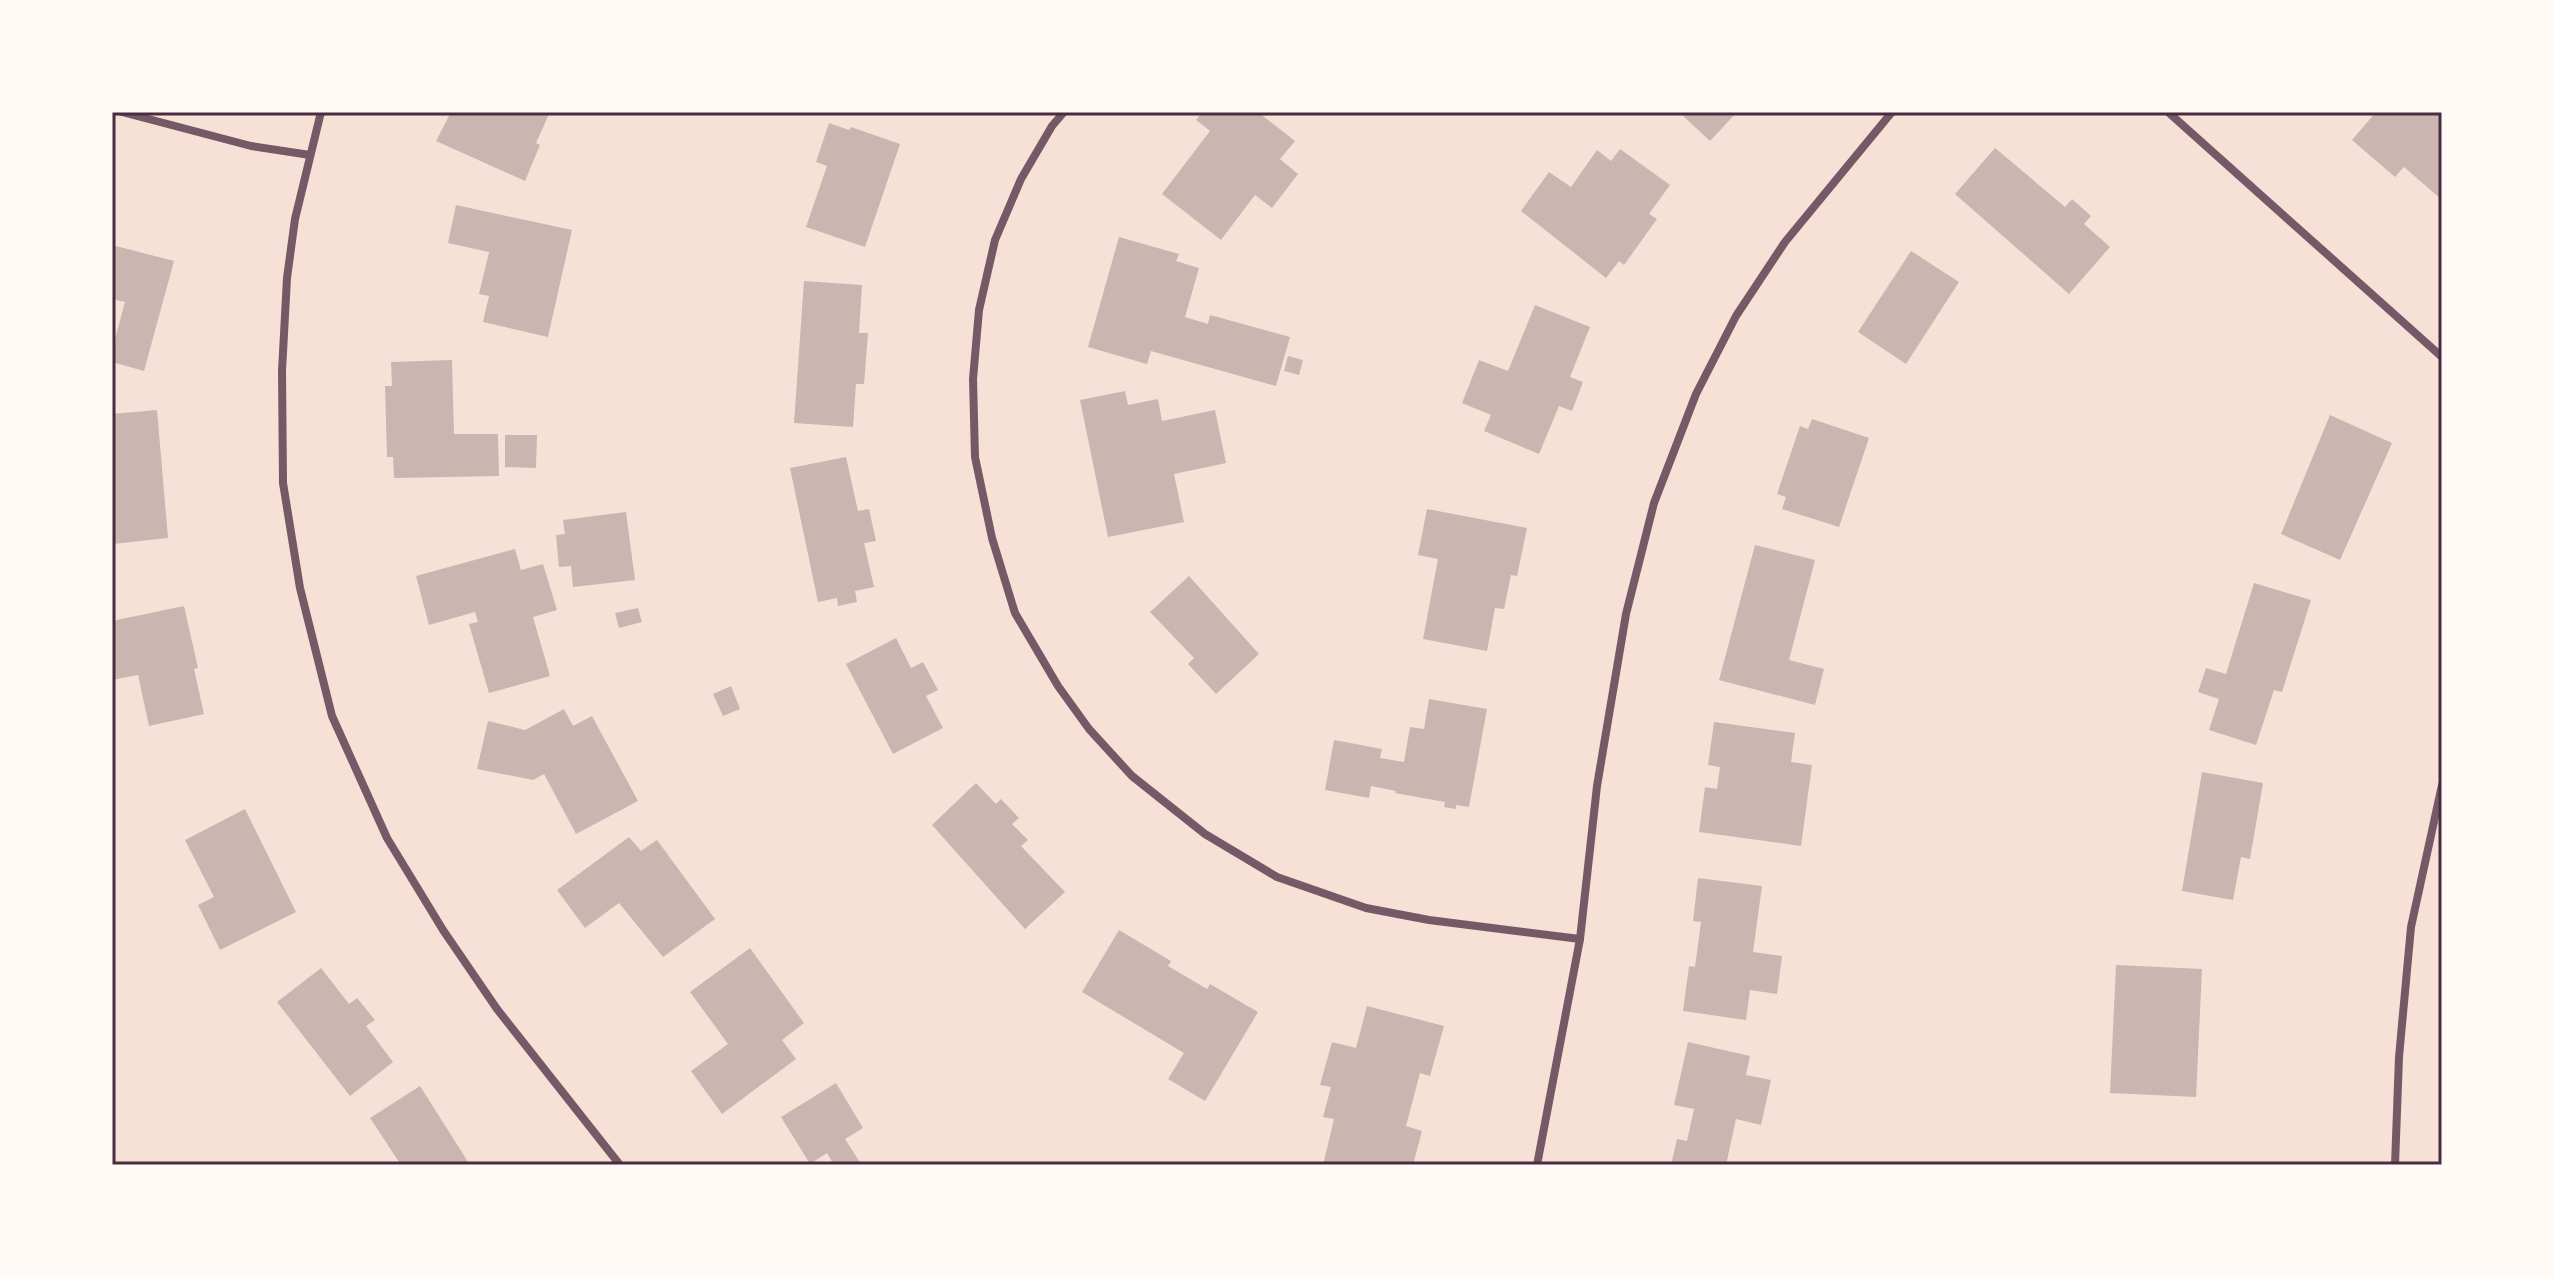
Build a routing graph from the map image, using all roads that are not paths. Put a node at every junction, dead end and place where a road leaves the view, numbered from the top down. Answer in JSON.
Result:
{"nodes":[{"id":1,"x":122,"y":112,"type":"edge"},
{"id":2,"x":321,"y":112,"type":"edge"},
{"id":3,"x":1064,"y":112,"type":"edge"},
{"id":4,"x":1892,"y":112,"type":"edge"},
{"id":5,"x":2168,"y":112,"type":"edge"},
{"id":6,"x":310,"y":155,"type":"junction"},
{"id":7,"x":2442,"y":357,"type":"edge"},
{"id":8,"x":2442,"y":785,"type":"edge"},
{"id":9,"x":1580,"y":939,"type":"junction"},
{"id":10,"x":620,"y":1165,"type":"edge"},
{"id":11,"x":1537,"y":1165,"type":"edge"},
{"id":12,"x":2395,"y":1165,"type":"edge"}],
"edges":[{"from":1,"to":6,"type":"street"},
{"from":2,"to":6,"type":"street"},
{"from":3,"to":9,"type":"street"},
{"from":4,"to":9,"type":"street"},
{"from":5,"to":7,"type":"street"},
{"from":6,"to":10,"type":"street"},
{"from":8,"to":12,"type":"street"},
{"from":9,"to":11,"type":"street"}]}
